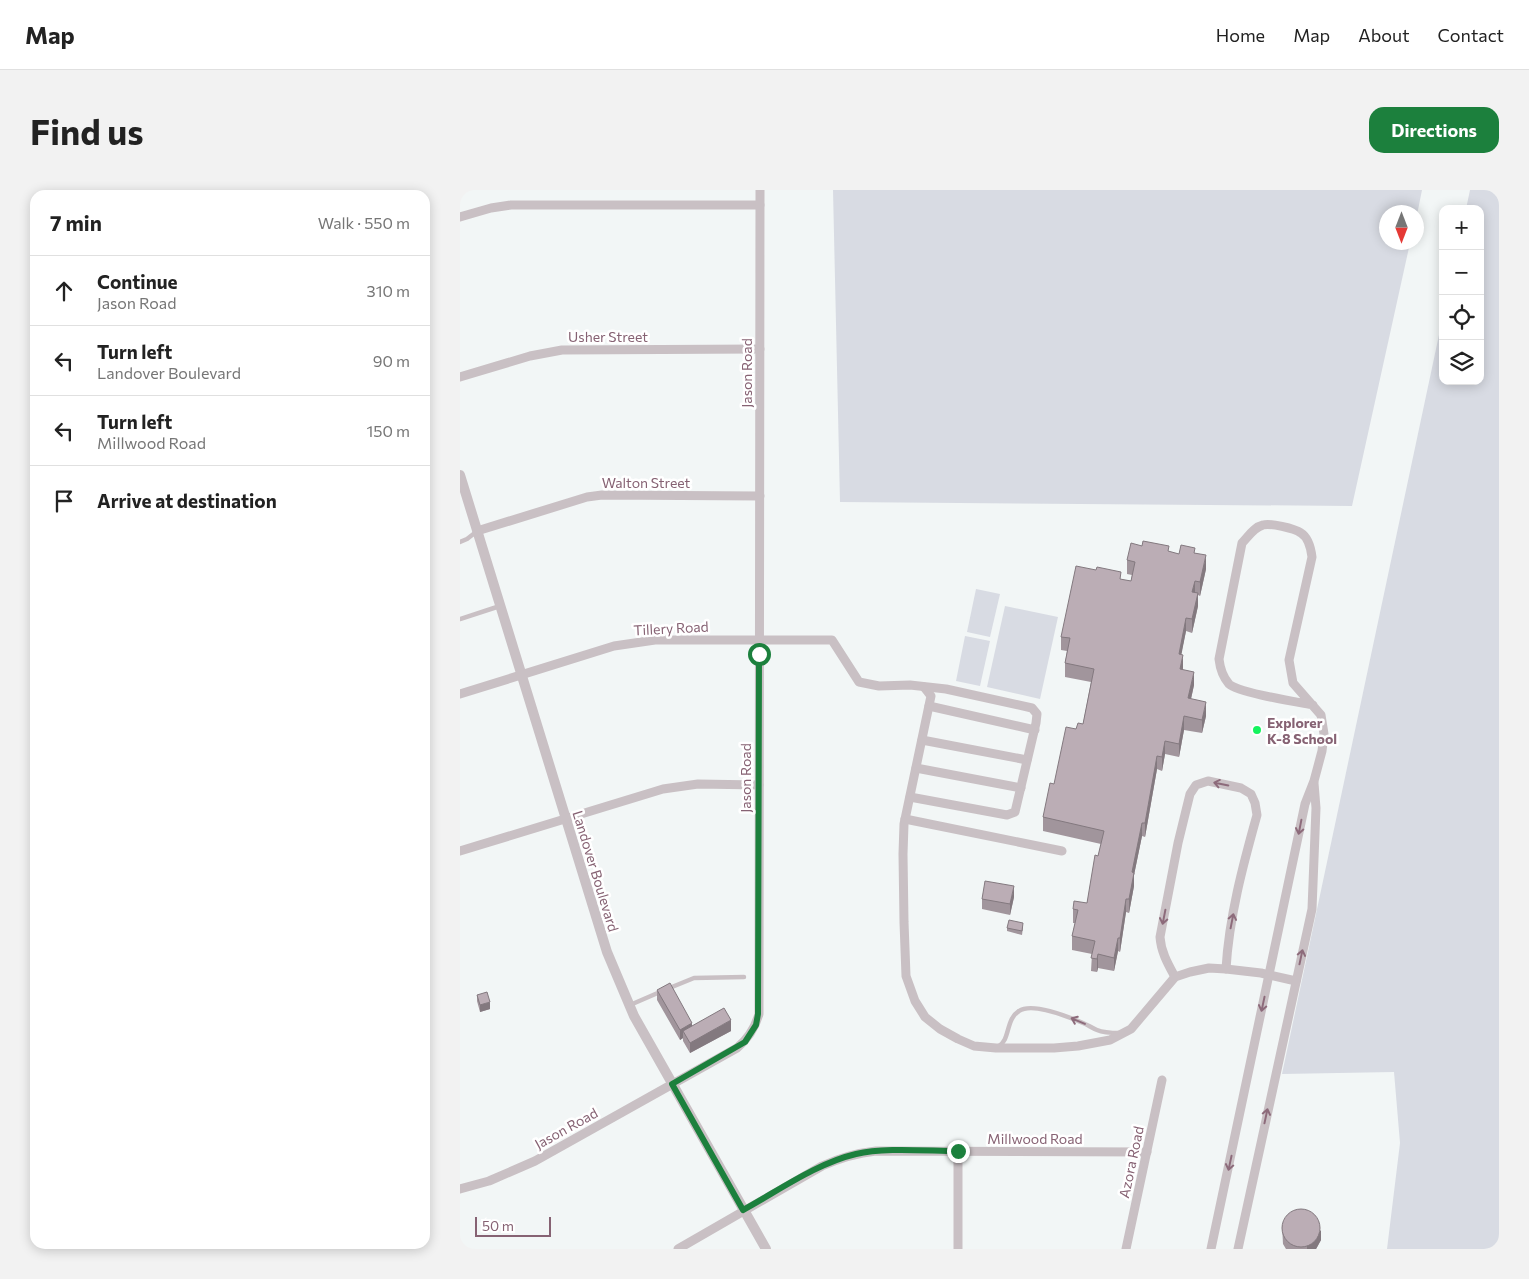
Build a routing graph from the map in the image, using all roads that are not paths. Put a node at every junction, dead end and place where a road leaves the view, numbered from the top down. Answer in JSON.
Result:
{"nodes":[{"id":1,"x":760,"y":190,"type":"edge"},
{"id":2,"x":760,"y":205,"type":"junction"},
{"id":3,"x":460,"y":217,"type":"edge"},
{"id":4,"x":760,"y":349,"type":"junction"},
{"id":5,"x":460,"y":377,"type":"edge"},
{"id":6,"x":460,"y":475,"type":"edge"},
{"id":7,"x":760,"y":496,"type":"junction"},
{"id":8,"x":477,"y":531,"type":"junction"},
{"id":9,"x":460,"y":542,"type":"edge"},
{"id":10,"x":500,"y":606,"type":"junction"},
{"id":11,"x":460,"y":619,"type":"edge"},
{"id":12,"x":759,"y":640,"type":"junction"},
{"id":13,"x":521,"y":675,"type":"junction"},
{"id":14,"x":924,"y":687,"type":"junction"},
{"id":15,"x":460,"y":694,"type":"edge"},
{"id":16,"x":1313,"y":705,"type":"junction"},
{"id":17,"x":929,"y":706,"type":"junction"},
{"id":18,"x":1035,"y":730,"type":"junction"},
{"id":19,"x":922,"y":740,"type":"junction"},
{"id":20,"x":1027,"y":760,"type":"junction"},
{"id":21,"x":916,"y":768,"type":"junction"},
{"id":22,"x":1314,"y":781,"type":"junction"},
{"id":23,"x":759,"y":785,"type":"junction"},
{"id":24,"x":1021,"y":788,"type":"junction"},
{"id":25,"x":910,"y":797,"type":"junction"},
{"id":26,"x":566,"y":818,"type":"junction"},
{"id":27,"x":905,"y":819,"type":"junction"},
{"id":28,"x":460,"y":851,"type":"edge"},
{"id":29,"x":1062,"y":851,"type":"dead end"},
{"id":30,"x":1226,"y":969,"type":"junction"},
{"id":31,"x":1270,"y":975,"type":"junction"},
{"id":32,"x":744,"y":976,"type":"dead end"},
{"id":33,"x":1175,"y":977,"type":"junction"},
{"id":34,"x":1296,"y":982,"type":"junction"},
{"id":35,"x":629,"y":1005,"type":"junction"},
{"id":36,"x":1124,"y":1033,"type":"junction"},
{"id":37,"x":996,"y":1048,"type":"junction"},
{"id":38,"x":1162,"y":1080,"type":"dead end"},
{"id":39,"x":672,"y":1084,"type":"junction"},
{"id":40,"x":958,"y":1151,"type":"junction"},
{"id":41,"x":1147,"y":1152,"type":"junction"},
{"id":42,"x":460,"y":1189,"type":"edge"},
{"id":43,"x":743,"y":1210,"type":"junction"},
{"id":44,"x":678,"y":1249,"type":"edge"},
{"id":45,"x":766,"y":1249,"type":"edge"},
{"id":46,"x":958,"y":1249,"type":"edge"},
{"id":47,"x":1126,"y":1249,"type":"edge"},
{"id":48,"x":1211,"y":1249,"type":"edge"},
{"id":49,"x":1238,"y":1249,"type":"edge"}],
"edges":[{"from":1,"to":2,"type":"street","name":"Jason Road"},
{"from":2,"to":3,"type":"street"},
{"from":2,"to":4,"type":"street","name":"Jason Road"},
{"from":4,"to":5,"type":"street","name":"Usher Street"},
{"from":4,"to":7,"type":"street","name":"Jason Road"},
{"from":6,"to":8,"type":"street","name":"Landover Boulevard"},
{"from":7,"to":8,"type":"street","name":"Walton Street"},
{"from":7,"to":12,"type":"street","name":"Jason Road"},
{"from":8,"to":9,"type":"lane"},
{"from":8,"to":10,"type":"street","name":"Landover Boulevard"},
{"from":10,"to":11,"type":"lane"},
{"from":10,"to":13,"type":"street","name":"Landover Boulevard"},
{"from":12,"to":13,"type":"street","name":"Tillery Road"},
{"from":12,"to":14,"type":"street","name":"Tillery Road"},
{"from":12,"to":23,"type":"street","name":"Jason Road"},
{"from":13,"to":15,"type":"street","name":"Tillery Road"},
{"from":13,"to":26,"type":"street","name":"Landover Boulevard"},
{"from":14,"to":17,"type":"street"},
{"from":14,"to":18,"type":"street"},
{"from":16,"to":16,"type":"street"},
{"from":16,"to":22,"type":"street"},
{"from":17,"to":18,"type":"street"},
{"from":17,"to":19,"type":"street"},
{"from":18,"to":20,"type":"street"},
{"from":19,"to":20,"type":"street"},
{"from":19,"to":21,"type":"street"},
{"from":20,"to":24,"type":"street"},
{"from":21,"to":24,"type":"street"},
{"from":21,"to":25,"type":"street"},
{"from":22,"to":31,"type":"street","one_way":true},
{"from":34,"to":22,"type":"street","one_way":true},
{"from":23,"to":26,"type":"street"},
{"from":23,"to":39,"type":"street","name":"Jason Road"},
{"from":24,"to":25,"type":"street"},
{"from":25,"to":27,"type":"street"},
{"from":26,"to":28,"type":"street"},
{"from":26,"to":35,"type":"street","name":"Landover Boulevard"},
{"from":27,"to":29,"type":"street"},
{"from":27,"to":37,"type":"street"},
{"from":30,"to":31,"type":"street"},
{"from":30,"to":33,"type":"street"},
{"from":30,"to":33,"type":"street","one_way":true},
{"from":31,"to":34,"type":"street"},
{"from":31,"to":48,"type":"street","one_way":true},
{"from":32,"to":35,"type":"lane"},
{"from":33,"to":36,"type":"street"},
{"from":49,"to":34,"type":"street","one_way":true},
{"from":35,"to":39,"type":"street","name":"Landover Boulevard"},
{"from":36,"to":37,"type":"street"},
{"from":36,"to":37,"type":"lane","one_way":true},
{"from":38,"to":41,"type":"street","name":"Azora Road"},
{"from":39,"to":42,"type":"street","name":"Jason Road"},
{"from":39,"to":43,"type":"street","name":"Landover Boulevard"},
{"from":40,"to":41,"type":"street","name":"Millwood Road"},
{"from":40,"to":43,"type":"street","name":"Millwood Road"},
{"from":40,"to":46,"type":"street"},
{"from":41,"to":47,"type":"street","name":"Azora Road"},
{"from":43,"to":44,"type":"street","name":"Millwood Road"},
{"from":43,"to":45,"type":"street","name":"Landover Boulevard"}]}
